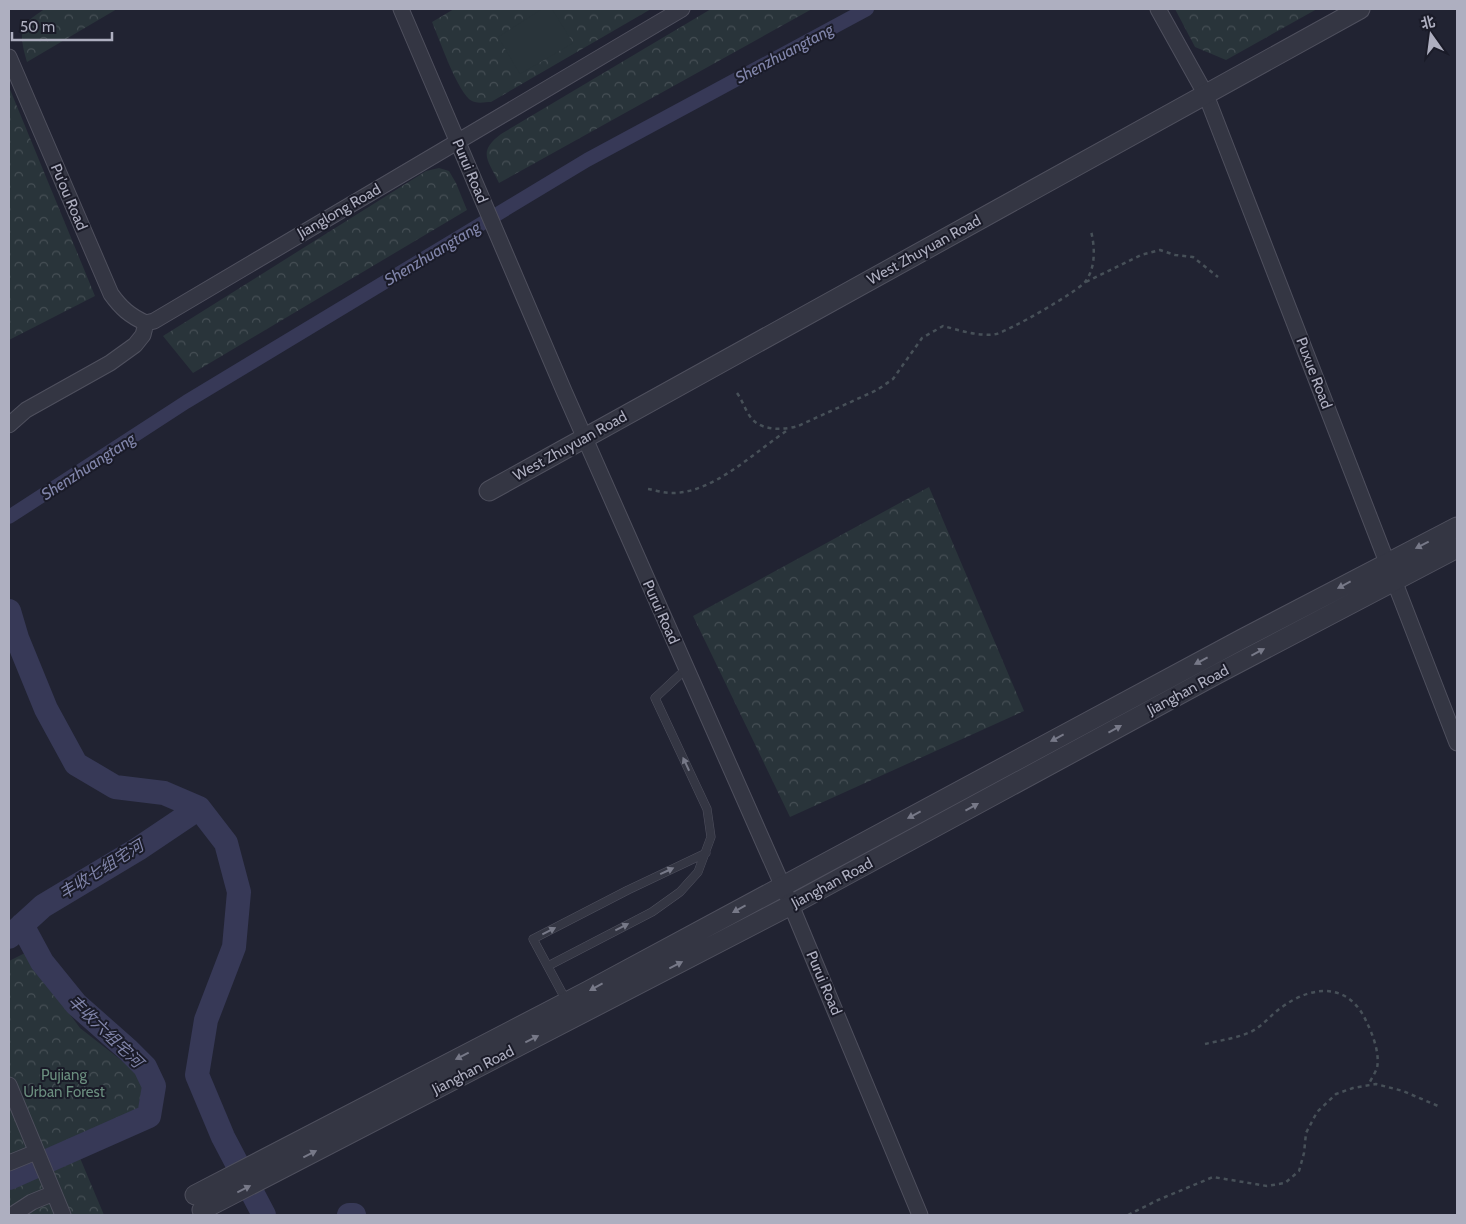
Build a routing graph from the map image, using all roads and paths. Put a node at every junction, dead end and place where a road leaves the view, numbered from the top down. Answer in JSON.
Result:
{"nodes":[{"id":1,"x":401,"y":9,"type":"edge"},
{"id":2,"x":682,"y":9,"type":"edge"},
{"id":3,"x":1158,"y":9,"type":"edge"},
{"id":4,"x":1360,"y":9,"type":"edge"},
{"id":5,"x":9,"y":57,"type":"edge"},
{"id":6,"x":1206,"y":95,"type":"junction"},
{"id":7,"x":458,"y":142,"type":"junction"},
{"id":8,"x":1091,"y":231,"type":"dead end"},
{"id":9,"x":1218,"y":277,"type":"dead end"},
{"id":10,"x":1084,"y":283,"type":"junction"},
{"id":11,"x":146,"y":323,"type":"junction"},
{"id":12,"x":737,"y":393,"type":"dead end"},
{"id":13,"x":9,"y":425,"type":"edge"},
{"id":14,"x":790,"y":428,"type":"junction"},
{"id":15,"x":584,"y":438,"type":"junction"},
{"id":16,"x":648,"y":488,"type":"dead end"},
{"id":17,"x":489,"y":491,"type":"dead end"},
{"id":18,"x":1457,"y":527,"type":"edge"},
{"id":19,"x":1457,"y":548,"type":"edge"},
{"id":20,"x":1387,"y":563,"type":"junction"},
{"id":21,"x":1394,"y":581,"type":"junction"},
{"id":22,"x":686,"y":669,"type":"junction"},
{"id":23,"x":1457,"y":742,"type":"edge"},
{"id":24,"x":706,"y":853,"type":"junction"},
{"id":25,"x":781,"y":886,"type":"junction"},
{"id":26,"x":791,"y":905,"type":"junction"},
{"id":27,"x":548,"y":966,"type":"junction"},
{"id":28,"x":567,"y":1002,"type":"junction"},
{"id":29,"x":1205,"y":1044,"type":"dead end"},
{"id":30,"x":9,"y":1085,"type":"edge"},
{"id":31,"x":1368,"y":1085,"type":"junction"},
{"id":32,"x":1438,"y":1106,"type":"dead end"},
{"id":33,"x":37,"y":1154,"type":"junction"},
{"id":34,"x":9,"y":1163,"type":"edge"},
{"id":35,"x":263,"y":1169,"type":"junction"},
{"id":36,"x":52,"y":1189,"type":"junction"},
{"id":37,"x":196,"y":1207,"type":"edge"},
{"id":38,"x":12,"y":1215,"type":"edge"},
{"id":39,"x":62,"y":1215,"type":"edge"},
{"id":40,"x":920,"y":1215,"type":"edge"},
{"id":41,"x":1128,"y":1215,"type":"edge"}],
"edges":[{"from":1,"to":7,"type":"street","name":"Purui Road"},
{"from":2,"to":7,"type":"street","name":"Jianglong Road"},
{"from":3,"to":6,"type":"street","name":"Puxue Road"},
{"from":4,"to":6,"type":"street","name":"West Zhuyuan Road"},
{"from":5,"to":11,"type":"street","name":"Pu'ou Road"},
{"from":6,"to":15,"type":"street","name":"West Zhuyuan Road"},
{"from":6,"to":20,"type":"street","name":"Puxue Road"},
{"from":7,"to":11,"type":"street","name":"Jianglong Road"},
{"from":7,"to":15,"type":"street","name":"Purui Road"},
{"from":8,"to":10,"type":"path"},
{"from":9,"to":10,"type":"path"},
{"from":10,"to":14,"type":"path"},
{"from":11,"to":13,"type":"street"},
{"from":12,"to":14,"type":"path"},
{"from":14,"to":16,"type":"path"},
{"from":15,"to":17,"type":"street","name":"West Zhuyuan Road"},
{"from":15,"to":22,"type":"street","name":"Purui Road"},
{"from":18,"to":20,"type":"street","one_way":true},
{"from":19,"to":21,"type":"street","name":"Jianghan Road"},
{"from":20,"to":21,"type":"street","name":"Puxue Road"},
{"from":20,"to":25,"type":"street","one_way":true},
{"from":21,"to":23,"type":"street","name":"Puxue Road"},
{"from":26,"to":21,"type":"street","name":"Jianghan Road","one_way":true},
{"from":24,"to":22,"type":"lane","one_way":true},
{"from":22,"to":25,"type":"street","name":"Purui Road"},
{"from":27,"to":24,"type":"lane","one_way":true},
{"from":27,"to":24,"type":"lane","one_way":true},
{"from":25,"to":26,"type":"street","name":"Purui Road"},
{"from":25,"to":28,"type":"street","one_way":true},
{"from":35,"to":26,"type":"street","name":"Jianghan Road","one_way":true},
{"from":26,"to":40,"type":"street","name":"Purui Road"},
{"from":27,"to":28,"type":"lane"},
{"from":28,"to":35,"type":"street","one_way":true},
{"from":29,"to":31,"type":"path"},
{"from":30,"to":33,"type":"street"},
{"from":31,"to":32,"type":"path"},
{"from":31,"to":41,"type":"path"},
{"from":33,"to":34,"type":"street"},
{"from":33,"to":36,"type":"street"},
{"from":35,"to":37,"type":"street","name":"Jianghan Road"},
{"from":36,"to":38,"type":"street"},
{"from":36,"to":39,"type":"street"}]}
